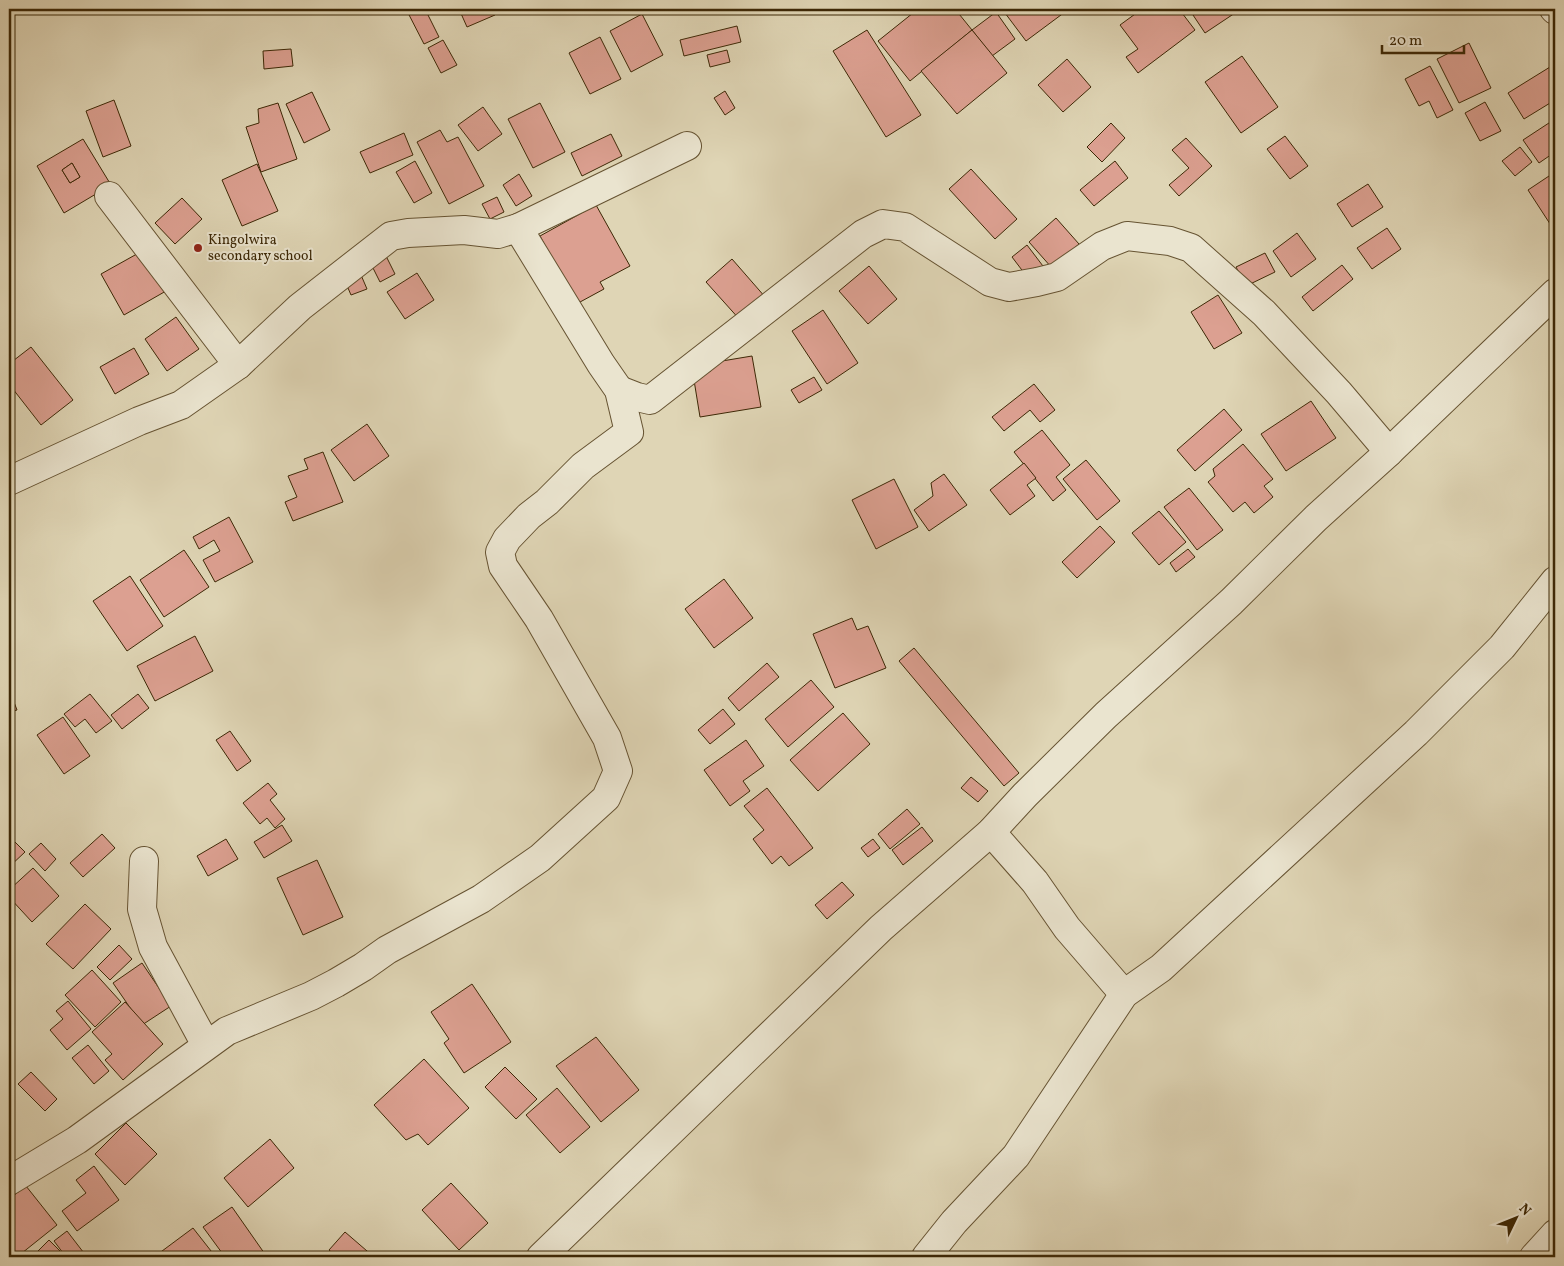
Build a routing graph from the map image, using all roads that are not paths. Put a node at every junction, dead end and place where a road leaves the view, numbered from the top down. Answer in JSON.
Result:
{"nodes":[{"id":1,"x":687,"y":146,"type":"dead end"},
{"id":2,"x":109,"y":196,"type":"dead end"},
{"id":3,"x":518,"y":228,"type":"junction"},
{"id":4,"x":1555,"y":293,"type":"edge"},
{"id":5,"x":238,"y":365,"type":"junction"},
{"id":6,"x":620,"y":390,"type":"junction"},
{"id":7,"x":1388,"y":452,"type":"junction"},
{"id":8,"x":9,"y":481,"type":"edge"},
{"id":9,"x":1555,"y":581,"type":"edge"},
{"id":10,"x":991,"y":832,"type":"junction"},
{"id":11,"x":144,"y":861,"type":"dead end"},
{"id":12,"x":1124,"y":994,"type":"junction"},
{"id":13,"x":206,"y":1045,"type":"junction"},
{"id":14,"x":9,"y":1181,"type":"edge"},
{"id":15,"x":1555,"y":1234,"type":"edge"},
{"id":16,"x":541,"y":1257,"type":"edge"},
{"id":17,"x":926,"y":1257,"type":"edge"},
{"id":18,"x":1534,"y":1257,"type":"edge"}],
"edges":[{"from":1,"to":3,"type":"street"},
{"from":2,"to":5,"type":"street"},
{"from":3,"to":5,"type":"street"},
{"from":3,"to":6,"type":"street"},
{"from":4,"to":7,"type":"street"},
{"from":5,"to":8,"type":"street"},
{"from":6,"to":7,"type":"street"},
{"from":6,"to":13,"type":"street"},
{"from":7,"to":10,"type":"street"},
{"from":9,"to":12,"type":"street"},
{"from":10,"to":12,"type":"street"},
{"from":10,"to":16,"type":"street"},
{"from":11,"to":13,"type":"street"},
{"from":12,"to":17,"type":"street"},
{"from":13,"to":14,"type":"street"},
{"from":15,"to":18,"type":"street"}]}
